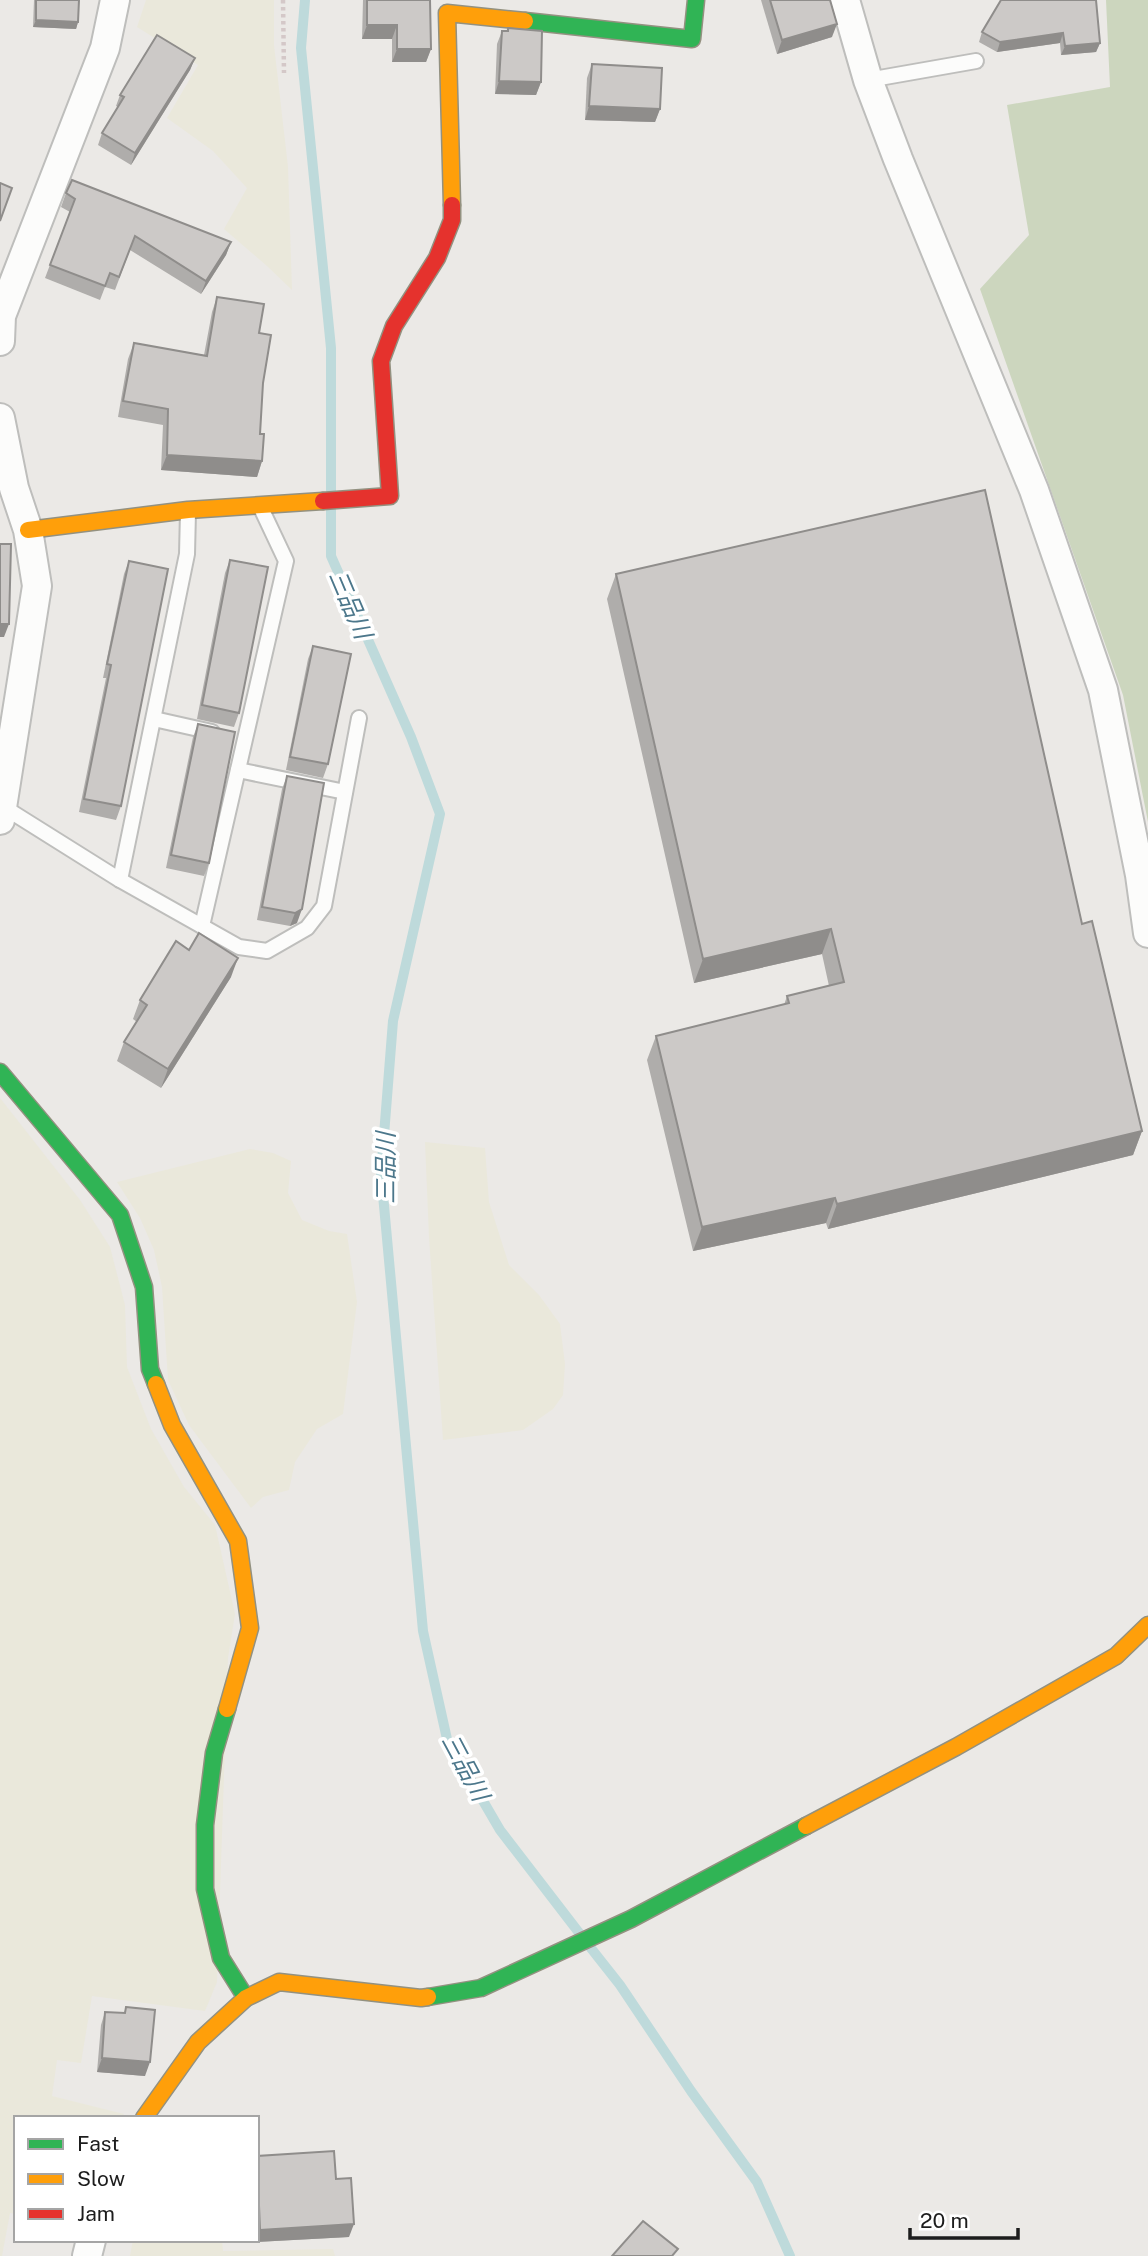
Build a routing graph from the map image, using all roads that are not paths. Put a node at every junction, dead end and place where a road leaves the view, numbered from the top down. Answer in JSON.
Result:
{"nodes":[{"id":1,"x":115,"y":0,"type":"edge"},
{"id":2,"x":696,"y":0,"type":"edge"},
{"id":3,"x":845,"y":0,"type":"edge"},
{"id":4,"x":976,"y":61,"type":"dead end"},
{"id":5,"x":868,"y":80,"type":"junction"},
{"id":6,"x":0,"y":324,"type":"edge"},
{"id":7,"x":0,"y":418,"type":"edge"},
{"id":8,"x":7,"y":494,"type":"edge"},
{"id":9,"x":259,"y":504,"type":"junction"},
{"id":10,"x":188,"y":510,"type":"junction"},
{"id":11,"x":28,"y":530,"type":"junction"},
{"id":12,"x":359,"y":718,"type":"dead end"},
{"id":13,"x":154,"y":719,"type":"junction"},
{"id":14,"x":244,"y":739,"type":"junction"},
{"id":15,"x":5,"y":763,"type":"edge"},
{"id":16,"x":238,"y":770,"type":"junction"},
{"id":17,"x":345,"y":792,"type":"junction"},
{"id":18,"x":1,"y":813,"type":"edge"},
{"id":19,"x":120,"y":880,"type":"junction"},
{"id":20,"x":202,"y":926,"type":"junction"},
{"id":21,"x":1148,"y":933,"type":"edge"},
{"id":22,"x":0,"y":1072,"type":"edge"},
{"id":23,"x":1148,"y":1625,"type":"edge"},
{"id":24,"x":246,"y":1998,"type":"junction"},
{"id":25,"x":145,"y":2116,"type":"edge"}],
"edges":[{"from":1,"to":6,"type":"street"},
{"from":2,"to":9,"type":"street"},
{"from":3,"to":5,"type":"street"},
{"from":4,"to":5,"type":"lane"},
{"from":5,"to":21,"type":"street"},
{"from":7,"to":8,"type":"street"},
{"from":8,"to":11,"type":"street"},
{"from":9,"to":10,"type":"street"},
{"from":9,"to":14,"type":"lane"},
{"from":10,"to":11,"type":"street"},
{"from":10,"to":13,"type":"lane"},
{"from":11,"to":15,"type":"street"},
{"from":12,"to":17,"type":"lane"},
{"from":13,"to":14,"type":"lane"},
{"from":13,"to":19,"type":"lane"},
{"from":14,"to":16,"type":"lane"},
{"from":15,"to":18,"type":"street"},
{"from":16,"to":17,"type":"lane"},
{"from":16,"to":20,"type":"lane"},
{"from":17,"to":20,"type":"lane"},
{"from":18,"to":19,"type":"lane"},
{"from":19,"to":20,"type":"lane"},
{"from":22,"to":24,"type":"street"},
{"from":23,"to":24,"type":"street"},
{"from":24,"to":25,"type":"street"}]}
